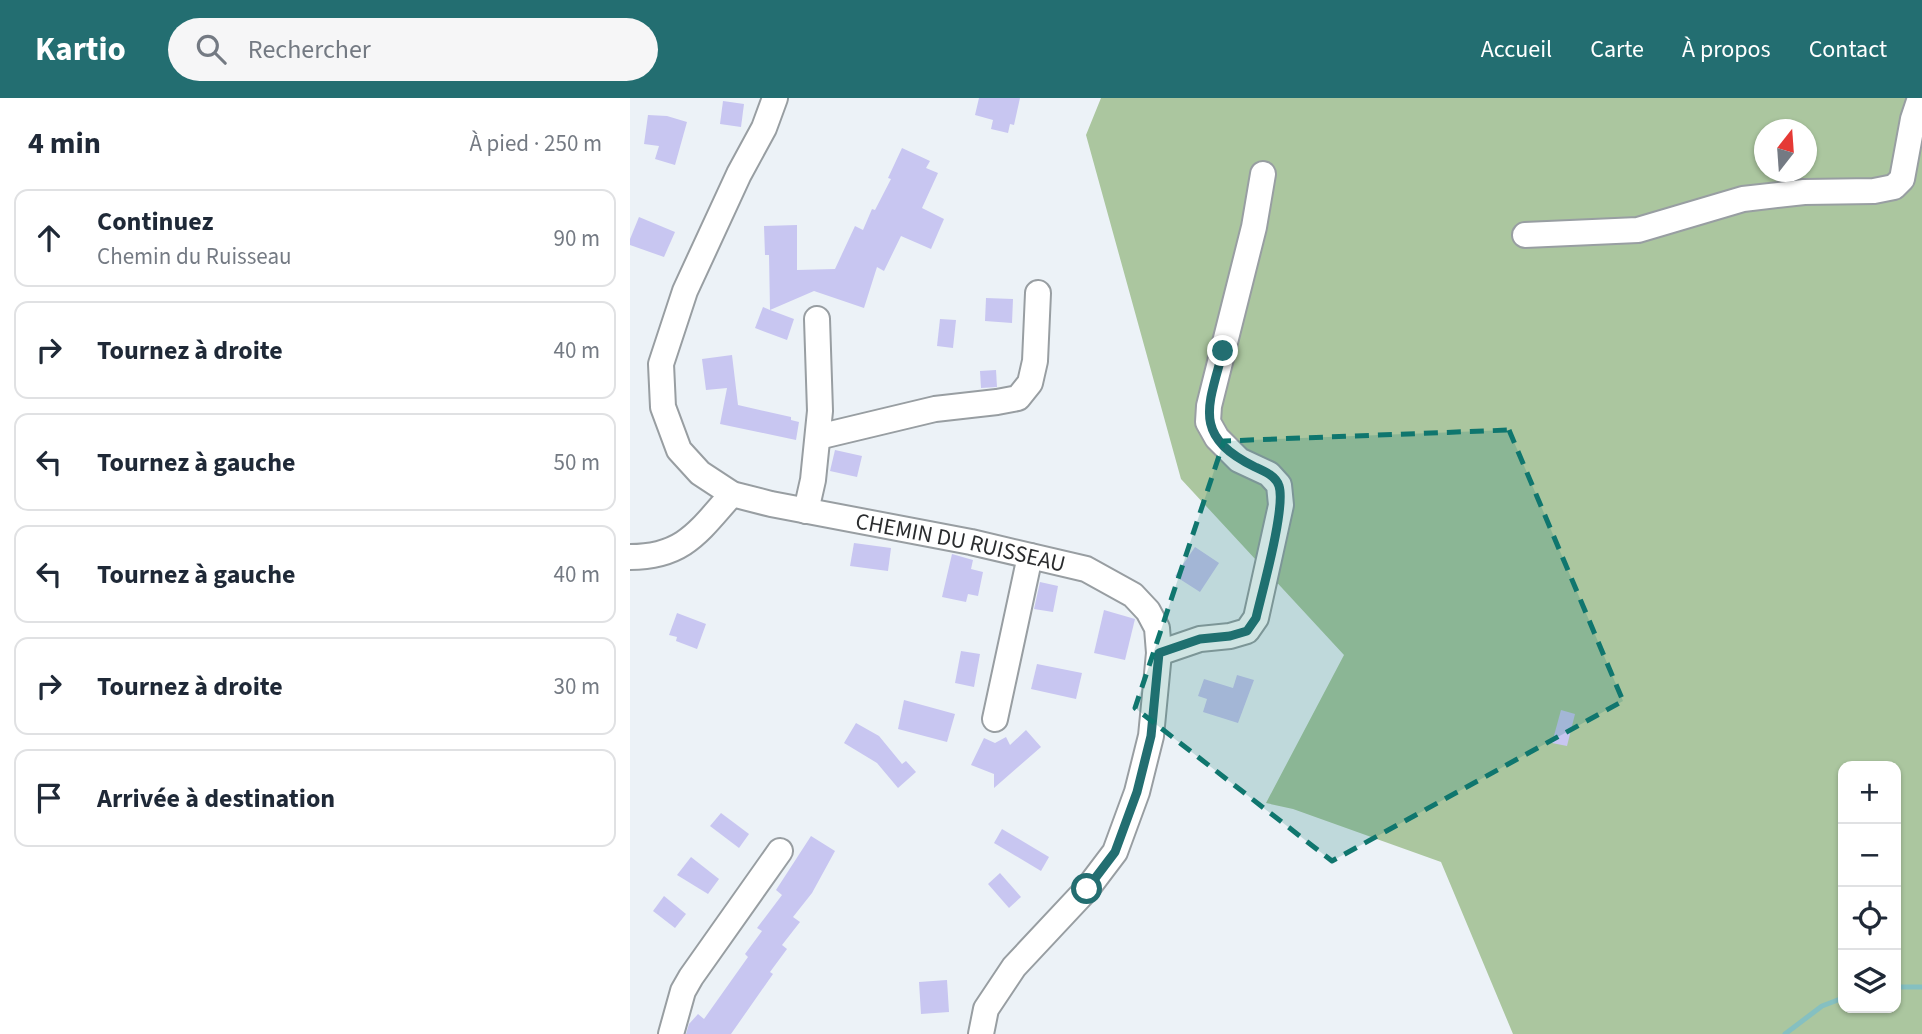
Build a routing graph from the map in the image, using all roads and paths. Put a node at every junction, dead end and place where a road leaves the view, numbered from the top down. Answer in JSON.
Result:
{"nodes":[{"id":1,"x":775,"y":98,"type":"edge"},
{"id":2,"x":1920,"y":98,"type":"edge"},
{"id":3,"x":1263,"y":174,"type":"dead end"},
{"id":4,"x":1524,"y":234,"type":"dead end"},
{"id":5,"x":1038,"y":293,"type":"dead end"},
{"id":6,"x":817,"y":319,"type":"dead end"},
{"id":7,"x":818,"y":437,"type":"junction"},
{"id":8,"x":732,"y":494,"type":"junction"},
{"id":9,"x":807,"y":511,"type":"junction"},
{"id":10,"x":1030,"y":556,"type":"junction"},
{"id":11,"x":630,"y":557,"type":"edge"},
{"id":12,"x":1159,"y":653,"type":"junction"},
{"id":13,"x":995,"y":719,"type":"dead end"},
{"id":14,"x":780,"y":851,"type":"dead end"},
{"id":15,"x":671,"y":1034,"type":"edge"},
{"id":16,"x":981,"y":1034,"type":"edge"}],
"edges":[{"from":1,"to":8,"type":"street","name":"CHEMIN DU RUISSEAU"},
{"from":2,"to":4,"type":"street"},
{"from":3,"to":12,"type":"street"},
{"from":5,"to":7,"type":"street"},
{"from":6,"to":7,"type":"street"},
{"from":7,"to":9,"type":"street"},
{"from":8,"to":9,"type":"street","name":"CHEMIN DU RUISSEAU"},
{"from":8,"to":11,"type":"street"},
{"from":9,"to":10,"type":"street","name":"CHEMIN DU RUISSEAU"},
{"from":10,"to":12,"type":"street","name":"CHEMIN DU RUISSEAU"},
{"from":10,"to":13,"type":"street"},
{"from":12,"to":16,"type":"street","name":"CHEMIN DU RUISSEAU"},
{"from":14,"to":15,"type":"street"}]}
